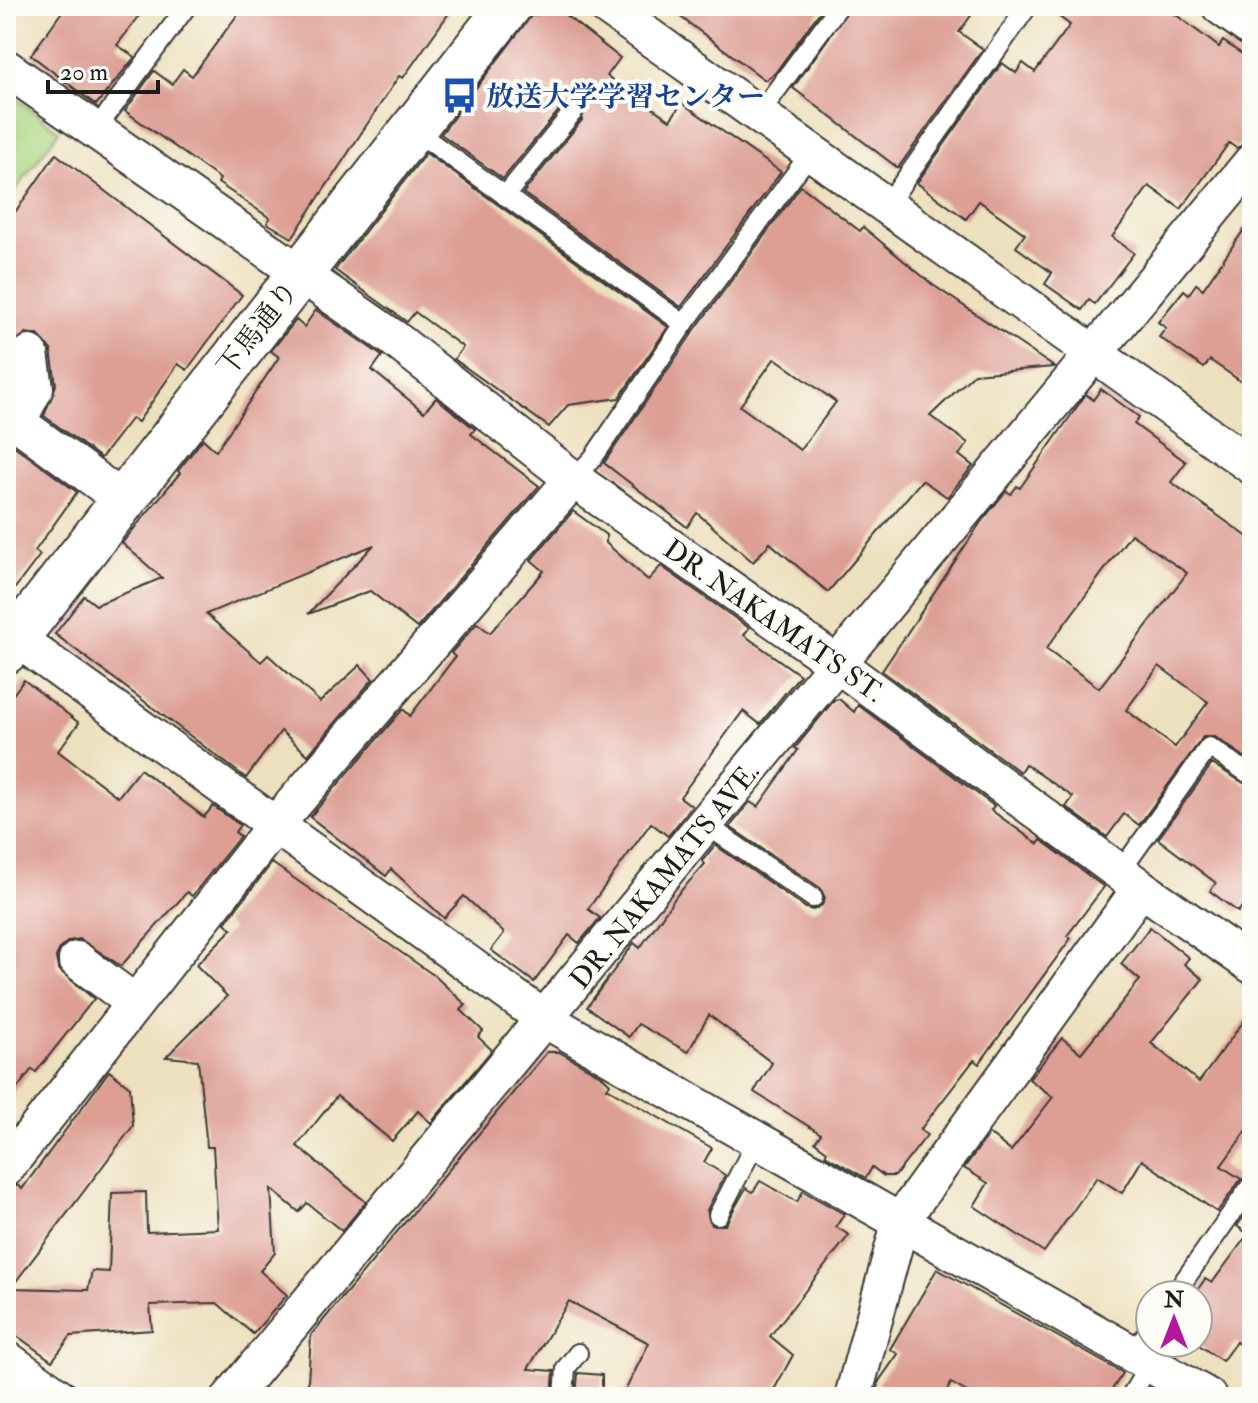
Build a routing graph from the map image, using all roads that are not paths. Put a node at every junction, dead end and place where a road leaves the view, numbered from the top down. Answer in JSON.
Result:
{"nodes":[{"id":1,"x":187,"y":6,"type":"edge"},
{"id":2,"x":509,"y":6,"type":"edge"},
{"id":3,"x":606,"y":6,"type":"edge"},
{"id":4,"x":839,"y":6,"type":"edge"},
{"id":5,"x":1028,"y":6,"type":"edge"},
{"id":6,"x":1220,"y":6,"type":"edge"},
{"id":7,"x":1252,"y":29,"type":"edge"},
{"id":8,"x":6,"y":68,"type":"edge"},
{"id":9,"x":573,"y":112,"type":"dead end"},
{"id":10,"x":759,"y":114,"type":"junction"},
{"id":11,"x":412,"y":129,"type":"junction"},
{"id":12,"x":95,"y":131,"type":"junction"},
{"id":13,"x":812,"y":151,"type":"junction"},
{"id":14,"x":1252,"y":162,"type":"edge"},
{"id":15,"x":505,"y":196,"type":"junction"},
{"id":16,"x":887,"y":205,"type":"junction"},
{"id":17,"x":298,"y":274,"type":"junction"},
{"id":18,"x":684,"y":324,"type":"junction"},
{"id":19,"x":1094,"y":351,"type":"junction"},
{"id":20,"x":30,"y":354,"type":"dead end"},
{"id":21,"x":12,"y":418,"type":"edge"},
{"id":22,"x":1252,"y":466,"type":"edge"},
{"id":23,"x":573,"y":479,"type":"junction"},
{"id":24,"x":123,"y":500,"type":"junction"},
{"id":25,"x":9,"y":640,"type":"edge"},
{"id":26,"x":836,"y":663,"type":"junction"},
{"id":27,"x":1252,"y":776,"type":"edge"},
{"id":28,"x":276,"y":824,"type":"junction"},
{"id":29,"x":705,"y":824,"type":"junction"},
{"id":30,"x":1131,"y":880,"type":"junction"},
{"id":31,"x":813,"y":898,"type":"dead end"},
{"id":32,"x":77,"y":960,"type":"dead end"},
{"id":33,"x":1252,"y":965,"type":"edge"},
{"id":34,"x":135,"y":1003,"type":"junction"},
{"id":35,"x":546,"y":1020,"type":"junction"},
{"id":36,"x":757,"y":1140,"type":"junction"},
{"id":37,"x":6,"y":1168,"type":"edge"},
{"id":38,"x":1252,"y":1184,"type":"edge"},
{"id":39,"x":718,"y":1215,"type":"dead end"},
{"id":40,"x":901,"y":1220,"type":"junction"},
{"id":41,"x":1185,"y":1279,"type":"edge"},
{"id":42,"x":1134,"y":1344,"type":"edge"},
{"id":43,"x":578,"y":1353,"type":"dead end"},
{"id":44,"x":6,"y":1359,"type":"edge"},
{"id":45,"x":1141,"y":1359,"type":"edge"},
{"id":46,"x":1157,"y":1359,"type":"edge"},
{"id":47,"x":59,"y":1397,"type":"edge"},
{"id":48,"x":231,"y":1397,"type":"edge"},
{"id":49,"x":564,"y":1397,"type":"edge"},
{"id":50,"x":853,"y":1397,"type":"edge"},
{"id":51,"x":1130,"y":1397,"type":"edge"},
{"id":52,"x":1208,"y":1397,"type":"edge"}],
"edges":[{"from":1,"to":12,"type":"lane"},
{"from":2,"to":11,"type":"street","name":"下馬通り"},
{"from":3,"to":10,"type":"street"},
{"from":4,"to":10,"type":"lane"},
{"from":5,"to":16,"type":"lane"},
{"from":6,"to":7,"type":"street"},
{"from":8,"to":12,"type":"street","name":"DR. NAKAMATS ST."},
{"from":9,"to":15,"type":"lane"},
{"from":10,"to":13,"type":"street"},
{"from":11,"to":15,"type":"lane"},
{"from":11,"to":17,"type":"street","name":"下馬通り"},
{"from":12,"to":17,"type":"street","name":"DR. NAKAMATS ST."},
{"from":13,"to":16,"type":"street"},
{"from":13,"to":18,"type":"lane"},
{"from":14,"to":19,"type":"street","name":"DR. NAKAMATS AVE."},
{"from":15,"to":18,"type":"lane"},
{"from":16,"to":19,"type":"street"},
{"from":17,"to":23,"type":"street","name":"DR. NAKAMATS ST."},
{"from":17,"to":24,"type":"street","name":"下馬通り"},
{"from":18,"to":23,"type":"lane"},
{"from":19,"to":22,"type":"street"},
{"from":19,"to":26,"type":"street","name":"DR. NAKAMATS AVE."},
{"from":20,"to":21,"type":"street"},
{"from":21,"to":24,"type":"street"},
{"from":23,"to":26,"type":"street","name":"DR. NAKAMATS ST."},
{"from":23,"to":28,"type":"street"},
{"from":24,"to":25,"type":"street","name":"下馬通り"},
{"from":25,"to":28,"type":"street"},
{"from":26,"to":29,"type":"street","name":"DR. NAKAMATS AVE."},
{"from":26,"to":30,"type":"street","name":"DR. NAKAMATS ST."},
{"from":27,"to":30,"type":"lane"},
{"from":28,"to":34,"type":"street"},
{"from":28,"to":35,"type":"street"},
{"from":29,"to":31,"type":"lane"},
{"from":29,"to":35,"type":"street","name":"DR. NAKAMATS AVE."},
{"from":30,"to":33,"type":"street","name":"DR. NAKAMATS ST."},
{"from":30,"to":40,"type":"street"},
{"from":32,"to":34,"type":"street"},
{"from":34,"to":37,"type":"street"},
{"from":35,"to":36,"type":"street"},
{"from":35,"to":48,"type":"street","name":"DR. NAKAMATS AVE."},
{"from":36,"to":39,"type":"lane"},
{"from":36,"to":40,"type":"street"},
{"from":38,"to":41,"type":"lane"},
{"from":40,"to":42,"type":"street"},
{"from":40,"to":50,"type":"street"},
{"from":43,"to":49,"type":"lane"},
{"from":44,"to":47,"type":"street"},
{"from":45,"to":51,"type":"lane"},
{"from":46,"to":52,"type":"street"}]}
